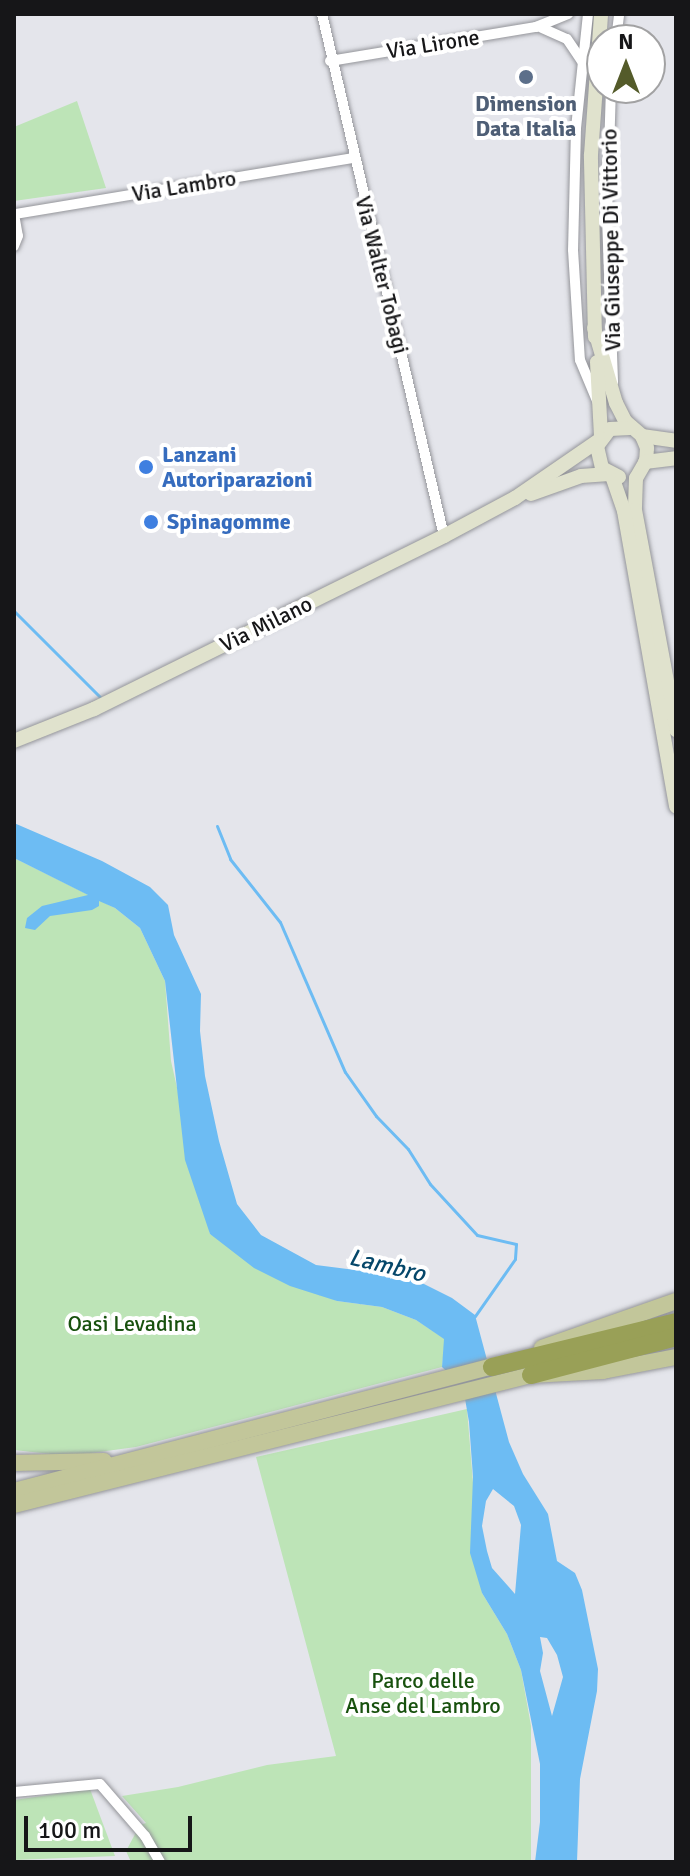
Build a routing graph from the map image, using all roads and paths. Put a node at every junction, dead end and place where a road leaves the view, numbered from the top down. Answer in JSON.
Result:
{"nodes":[{"id":1,"x":322,"y":14,"type":"edge"},
{"id":2,"x":569,"y":14,"type":"edge"},
{"id":3,"x":588,"y":14,"type":"edge"},
{"id":4,"x":601,"y":14,"type":"edge"},
{"id":5,"x":536,"y":27,"type":"junction"},
{"id":6,"x":330,"y":61,"type":"junction"},
{"id":7,"x":582,"y":62,"type":"junction"},
{"id":8,"x":611,"y":104,"type":"edge"},
{"id":9,"x":353,"y":158,"type":"junction"},
{"id":10,"x":14,"y":214,"type":"edge"},
{"id":11,"x":14,"y":246,"type":"edge"},
{"id":12,"x":594,"y":328,"type":"junction"},
{"id":13,"x":612,"y":392,"type":"junction"},
{"id":14,"x":601,"y":408,"type":"junction"},
{"id":15,"x":636,"y":432,"type":"junction"},
{"id":16,"x":600,"y":438,"type":"junction"},
{"id":17,"x":676,"y":441,"type":"edge"},
{"id":18,"x":676,"y":458,"type":"edge"},
{"id":19,"x":642,"y":467,"type":"junction"},
{"id":20,"x":611,"y":475,"type":"junction"},
{"id":21,"x":515,"y":498,"type":"junction"},
{"id":22,"x":444,"y":536,"type":"junction"},
{"id":23,"x":676,"y":730,"type":"edge"},
{"id":24,"x":14,"y":741,"type":"edge"},
{"id":25,"x":676,"y":806,"type":"edge"},
{"id":26,"x":676,"y":1301,"type":"edge"},
{"id":27,"x":676,"y":1322,"type":"edge"},
{"id":28,"x":676,"y":1337,"type":"edge"},
{"id":29,"x":676,"y":1357,"type":"edge"},
{"id":30,"x":495,"y":1375,"type":"junction"},
{"id":31,"x":531,"y":1375,"type":"junction"},
{"id":32,"x":14,"y":1455,"type":"edge"},
{"id":33,"x":38,"y":1461,"type":"junction"},
{"id":34,"x":129,"y":1461,"type":"junction"},
{"id":35,"x":14,"y":1463,"type":"edge"},
{"id":36,"x":14,"y":1491,"type":"edge"},
{"id":37,"x":14,"y":1505,"type":"edge"},
{"id":38,"x":14,"y":1792,"type":"edge"},
{"id":39,"x":160,"y":1862,"type":"edge"}],
"edges":[{"from":1,"to":6,"type":"street","name":"Via Walter Tobagi"},
{"from":2,"to":5,"type":"street","name":"Via Lirone"},
{"from":3,"to":7,"type":"street","name":"Via Giuseppe Di Vittorio"},
{"from":4,"to":12,"type":"main road","name":"Via Giuseppe Di Vittorio"},
{"from":5,"to":6,"type":"street","name":"Via Lirone"},
{"from":5,"to":7,"type":"street"},
{"from":6,"to":9,"type":"street","name":"Via Walter Tobagi"},
{"from":7,"to":14,"type":"street","name":"Via Giuseppe Di Vittorio"},
{"from":8,"to":13,"type":"street","name":"Via Giuseppe Di Vittorio"},
{"from":9,"to":10,"type":"street","name":"Via Lambro"},
{"from":9,"to":22,"type":"street","name":"Via Walter Tobagi"},
{"from":10,"to":11,"type":"street"},
{"from":12,"to":13,"type":"main road","name":"Via Giuseppe Di Vittorio"},
{"from":12,"to":14,"type":"main road","name":"Via Giuseppe Di Vittorio"},
{"from":13,"to":15,"type":"main road","name":"Via Giuseppe Di Vittorio"},
{"from":14,"to":16,"type":"main road","name":"Via Giuseppe Di Vittorio"},
{"from":15,"to":16,"type":"main road"},
{"from":15,"to":17,"type":"main road"},
{"from":15,"to":19,"type":"main road","name":"Via Giuseppe Di Vittorio"},
{"from":16,"to":20,"type":"main road","name":"Via Giuseppe Di Vittorio"},
{"from":16,"to":21,"type":"main road","name":"Via Milano"},
{"from":18,"to":19,"type":"main road"},
{"from":19,"to":20,"type":"main road"},
{"from":19,"to":23,"type":"main road","name":"Via Giuseppe Di Vittorio"},
{"from":20,"to":21,"type":"main road","name":"Via Milano"},
{"from":20,"to":25,"type":"main road","name":"Via Giuseppe Di Vittorio"},
{"from":21,"to":22,"type":"main road","name":"Via Milano"},
{"from":22,"to":24,"type":"main road","name":"Via Milano"},
{"from":26,"to":30,"type":"main road"},
{"from":27,"to":30,"type":"highway"},
{"from":28,"to":31,"type":"highway"},
{"from":29,"to":31,"type":"main road"},
{"from":30,"to":31,"type":"main road"},
{"from":30,"to":34,"type":"main road"},
{"from":30,"to":37,"type":"main road"},
{"from":32,"to":33,"type":"main road"},
{"from":33,"to":34,"type":"main road"},
{"from":33,"to":35,"type":"main road"},
{"from":34,"to":36,"type":"main road"},
{"from":38,"to":39,"type":"street"}]}
